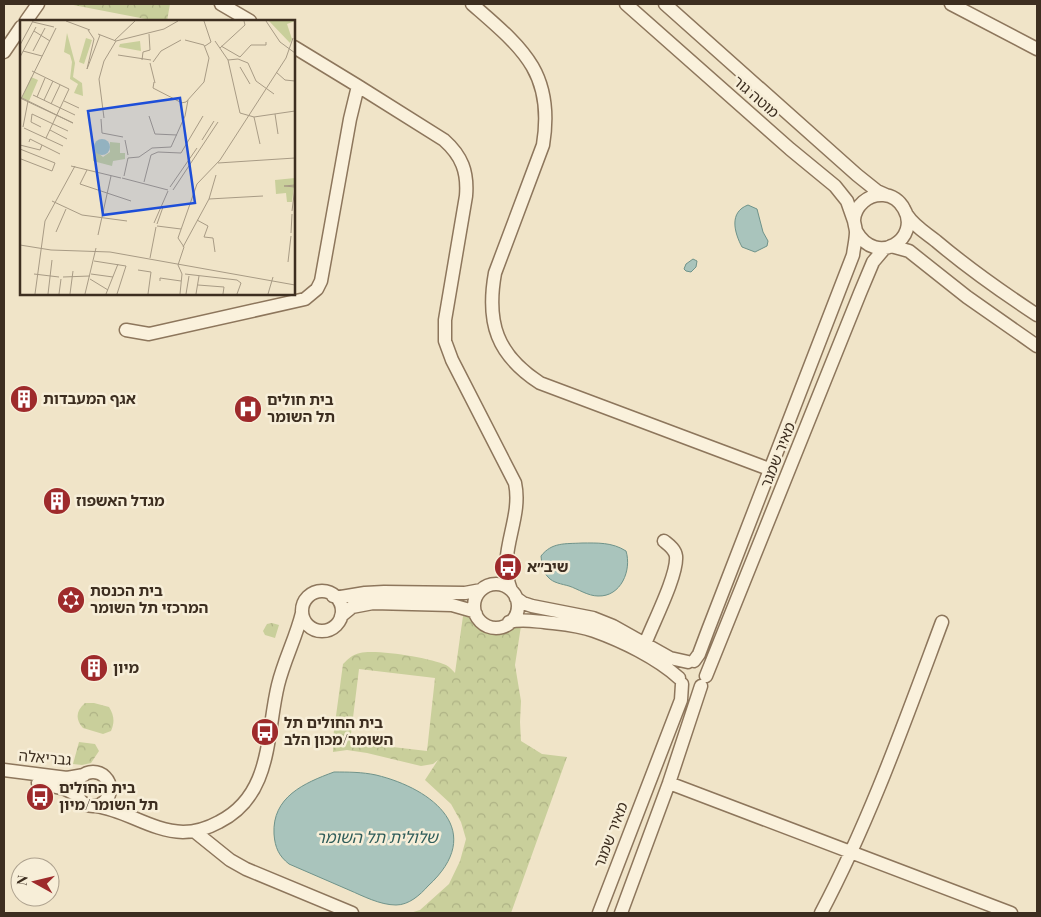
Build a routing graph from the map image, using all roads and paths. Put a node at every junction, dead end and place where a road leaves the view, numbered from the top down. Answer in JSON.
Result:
{"nodes":[{"id":1,"x":38,"y":4,"type":"edge"},
{"id":2,"x":221,"y":4,"type":"edge"},
{"id":3,"x":472,"y":4,"type":"edge"},
{"id":4,"x":626,"y":4,"type":"edge"},
{"id":5,"x":666,"y":4,"type":"edge"},
{"id":6,"x":952,"y":4,"type":"edge"},
{"id":7,"x":27,"y":20,"type":"edge"},
{"id":8,"x":248,"y":20,"type":"edge"},
{"id":9,"x":20,"y":28,"type":"edge"},
{"id":10,"x":295,"y":48,"type":"edge"},
{"id":11,"x":1037,"y":49,"type":"edge"},
{"id":12,"x":4,"y":52,"type":"edge"},
{"id":13,"x":358,"y":86,"type":"junction"},
{"id":14,"x":886,"y":195,"type":"junction"},
{"id":15,"x":907,"y":215,"type":"junction"},
{"id":16,"x":855,"y":226,"type":"junction"},
{"id":17,"x":887,"y":247,"type":"junction"},
{"id":18,"x":1037,"y":315,"type":"edge"},
{"id":19,"x":126,"y":330,"type":"dead end"},
{"id":20,"x":1037,"y":346,"type":"edge"},
{"id":21,"x":769,"y":469,"type":"junction"},
{"id":22,"x":664,"y":541,"type":"dead end"},
{"id":23,"x":506,"y":553,"type":"junction"},
{"id":24,"x":482,"y":589,"type":"junction"},
{"id":25,"x":514,"y":594,"type":"junction"},
{"id":26,"x":333,"y":596,"type":"junction"},
{"id":27,"x":302,"y":613,"type":"junction"},
{"id":28,"x":476,"y":614,"type":"junction"},
{"id":29,"x":341,"y":616,"type":"junction"},
{"id":30,"x":509,"y":622,"type":"junction"},
{"id":31,"x":942,"y":622,"type":"dead end"},
{"id":32,"x":318,"y":631,"type":"junction"},
{"id":33,"x":645,"y":644,"type":"junction"},
{"id":34,"x":291,"y":648,"type":"junction"},
{"id":35,"x":691,"y":662,"type":"junction"},
{"id":36,"x":680,"y":681,"type":"junction"},
{"id":37,"x":703,"y":681,"type":"junction"},
{"id":38,"x":4,"y":770,"type":"edge"},
{"id":39,"x":84,"y":775,"type":"junction"},
{"id":40,"x":4,"y":778,"type":"edge"},
{"id":41,"x":108,"y":782,"type":"junction"},
{"id":42,"x":669,"y":783,"type":"junction"},
{"id":43,"x":77,"y":796,"type":"junction"},
{"id":44,"x":96,"y":806,"type":"junction"},
{"id":45,"x":143,"y":823,"type":"junction"},
{"id":46,"x":194,"y":831,"type":"junction"},
{"id":47,"x":851,"y":852,"type":"junction"},
{"id":48,"x":352,"y":913,"type":"edge"},
{"id":49,"x":599,"y":913,"type":"edge"},
{"id":50,"x":621,"y":913,"type":"edge"},
{"id":51,"x":821,"y":913,"type":"edge"},
{"id":52,"x":1011,"y":913,"type":"edge"}],
"edges":[{"from":1,"to":7,"type":"street"},
{"from":2,"to":8,"type":"street"},
{"from":3,"to":21,"type":"street"},
{"from":4,"to":16,"type":"street","name":"מוטה גור"},
{"from":5,"to":14,"type":"street","name":"מוטה גור"},
{"from":6,"to":11,"type":"street"},
{"from":9,"to":12,"type":"street"},
{"from":10,"to":13,"type":"street"},
{"from":13,"to":19,"type":"street"},
{"from":13,"to":23,"type":"street"},
{"from":14,"to":15,"type":"street"},
{"from":14,"to":16,"type":"street"},
{"from":15,"to":17,"type":"street"},
{"from":15,"to":18,"type":"street"},
{"from":16,"to":17,"type":"street"},
{"from":16,"to":21,"type":"street","name":"מאיר שמגר"},
{"from":17,"to":20,"type":"street"},
{"from":17,"to":37,"type":"street","name":"מאיר שמגר"},
{"from":21,"to":35,"type":"street","name":"מאיר שמגר"},
{"from":22,"to":33,"type":"street"},
{"from":23,"to":24,"type":"street"},
{"from":23,"to":25,"type":"street"},
{"from":24,"to":25,"type":"street"},
{"from":24,"to":26,"type":"street"},
{"from":24,"to":28,"type":"street"},
{"from":25,"to":30,"type":"street"},
{"from":25,"to":33,"type":"street"},
{"from":26,"to":27,"type":"street"},
{"from":26,"to":29,"type":"street"},
{"from":27,"to":32,"type":"street"},
{"from":27,"to":34,"type":"street"},
{"from":28,"to":29,"type":"street"},
{"from":28,"to":30,"type":"street"},
{"from":29,"to":32,"type":"street"},
{"from":30,"to":36,"type":"street"},
{"from":31,"to":47,"type":"street"},
{"from":32,"to":34,"type":"street"},
{"from":33,"to":35,"type":"street"},
{"from":34,"to":46,"type":"street"},
{"from":35,"to":36,"type":"street"},
{"from":35,"to":37,"type":"street"},
{"from":36,"to":37,"type":"street"},
{"from":36,"to":49,"type":"street","name":"מאיר שמגר"},
{"from":37,"to":42,"type":"street","name":"מאיר שמגר"},
{"from":38,"to":39,"type":"street","name":"גבריאלה"},
{"from":39,"to":41,"type":"street"},
{"from":39,"to":43,"type":"street"},
{"from":40,"to":43,"type":"street","name":"גבריאלה"},
{"from":41,"to":44,"type":"street"},
{"from":41,"to":45,"type":"street"},
{"from":42,"to":47,"type":"street"},
{"from":42,"to":50,"type":"street","name":"מאיר שמגר"},
{"from":43,"to":44,"type":"street"},
{"from":44,"to":45,"type":"street"},
{"from":45,"to":46,"type":"street"},
{"from":46,"to":48,"type":"street"},
{"from":47,"to":51,"type":"street"},
{"from":47,"to":52,"type":"street"}]}
